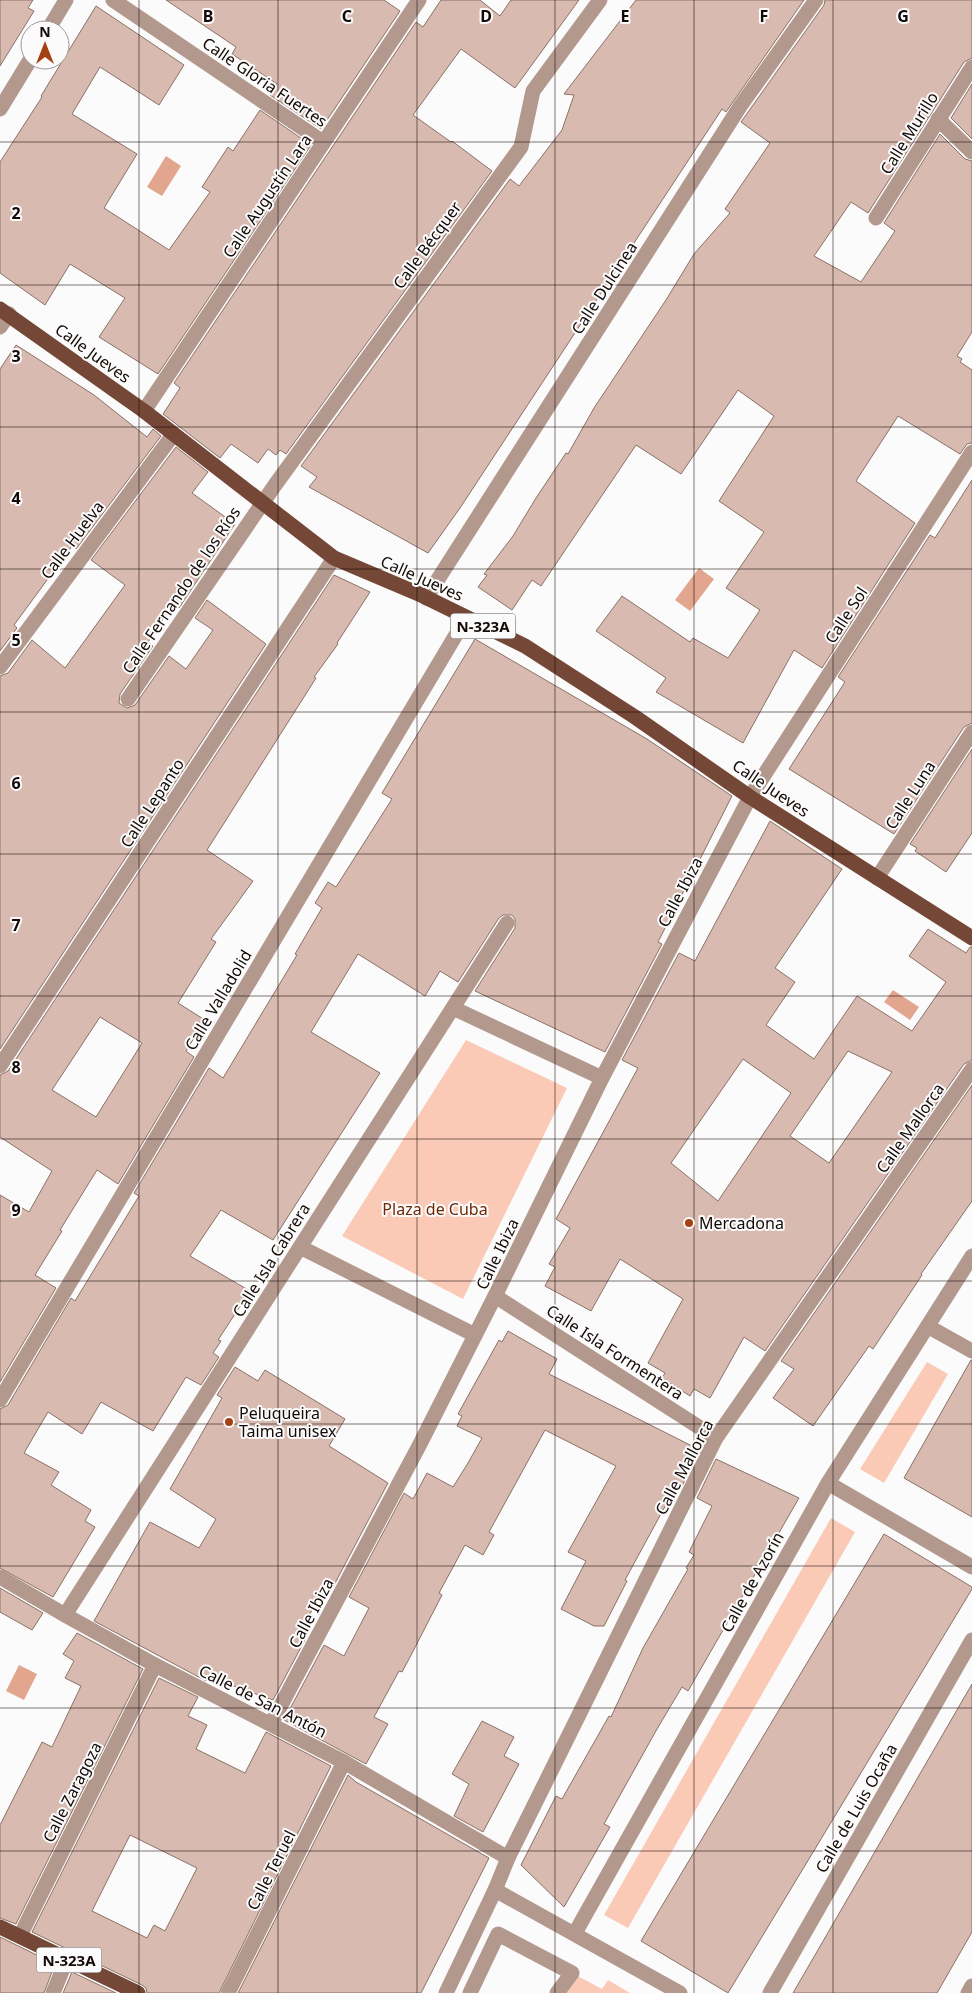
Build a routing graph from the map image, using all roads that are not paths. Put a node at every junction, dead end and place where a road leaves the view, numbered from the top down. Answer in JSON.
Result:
{"nodes":[{"id":1,"x":66,"y":0,"type":"edge"},
{"id":2,"x":112,"y":0,"type":"edge"},
{"id":3,"x":600,"y":0,"type":"edge"},
{"id":4,"x":816,"y":0,"type":"edge"},
{"id":5,"x":415,"y":2,"type":"edge"},
{"id":6,"x":54,"y":20,"type":"edge"},
{"id":7,"x":972,"y":67,"type":"edge"},
{"id":8,"x":24,"y":70,"type":"edge"},
{"id":9,"x":0,"y":109,"type":"edge"},
{"id":10,"x":938,"y":119,"type":"junction"},
{"id":11,"x":323,"y":142,"type":"junction"},
{"id":12,"x":972,"y":152,"type":"edge"},
{"id":13,"x":876,"y":218,"type":"dead end"},
{"id":14,"x":4,"y":311,"type":"edge"},
{"id":15,"x":0,"y":327,"type":"edge"},
{"id":16,"x":144,"y":411,"type":"junction"},
{"id":17,"x":173,"y":435,"type":"junction"},
{"id":18,"x":972,"y":452,"type":"edge"},
{"id":19,"x":263,"y":501,"type":"junction"},
{"id":20,"x":334,"y":558,"type":"junction"},
{"id":21,"x":426,"y":598,"type":"junction"},
{"id":22,"x":466,"y":618,"type":"junction"},
{"id":23,"x":0,"y":667,"type":"edge"},
{"id":24,"x":128,"y":699,"type":"dead end"},
{"id":25,"x":972,"y":732,"type":"edge"},
{"id":26,"x":750,"y":797,"type":"junction"},
{"id":27,"x":877,"y":878,"type":"junction"},
{"id":28,"x":506,"y":923,"type":"dead end"},
{"id":29,"x":972,"y":938,"type":"edge"},
{"id":30,"x":453,"y":1008,"type":"junction"},
{"id":31,"x":0,"y":1066,"type":"edge"},
{"id":32,"x":972,"y":1069,"type":"edge"},
{"id":33,"x":602,"y":1078,"type":"junction"},
{"id":34,"x":300,"y":1247,"type":"junction"},
{"id":35,"x":972,"y":1256,"type":"edge"},
{"id":36,"x":495,"y":1296,"type":"junction"},
{"id":37,"x":929,"y":1327,"type":"junction"},
{"id":38,"x":475,"y":1335,"type":"junction"},
{"id":39,"x":972,"y":1351,"type":"edge"},
{"id":40,"x":0,"y":1400,"type":"edge"},
{"id":41,"x":716,"y":1438,"type":"junction"},
{"id":42,"x":828,"y":1483,"type":"junction"},
{"id":43,"x":972,"y":1567,"type":"edge"},
{"id":44,"x":0,"y":1577,"type":"edge"},
{"id":45,"x":65,"y":1615,"type":"junction"},
{"id":46,"x":972,"y":1640,"type":"edge"},
{"id":47,"x":155,"y":1665,"type":"junction"},
{"id":48,"x":271,"y":1724,"type":"junction"},
{"id":49,"x":344,"y":1762,"type":"junction"},
{"id":50,"x":508,"y":1858,"type":"junction"},
{"id":51,"x":495,"y":1890,"type":"junction"},
{"id":52,"x":0,"y":1928,"type":"edge"},
{"id":53,"x":575,"y":1933,"type":"junction"},
{"id":54,"x":20,"y":1936,"type":"junction"},
{"id":55,"x":67,"y":1959,"type":"junction"},
{"id":56,"x":972,"y":1986,"type":"edge"},
{"id":57,"x":53,"y":1993,"type":"edge"},
{"id":58,"x":138,"y":1993,"type":"edge"},
{"id":59,"x":228,"y":1993,"type":"edge"},
{"id":60,"x":446,"y":1993,"type":"edge"},
{"id":61,"x":470,"y":1993,"type":"edge"},
{"id":62,"x":557,"y":1993,"type":"edge"},
{"id":63,"x":680,"y":1993,"type":"edge"},
{"id":64,"x":770,"y":1993,"type":"edge"},
{"id":65,"x":968,"y":1993,"type":"edge"}],
"edges":[{"from":1,"to":6,"type":"street"},
{"from":2,"to":11,"type":"street","name":"Calle Gloria Fuertes"},
{"from":3,"to":19,"type":"street","name":"Calle Bécquer"},
{"from":4,"to":21,"type":"street","name":"Calle Dulcinea"},
{"from":5,"to":11,"type":"street","name":"Calle Augustín Lara"},
{"from":7,"to":10,"type":"street","name":"Calle Murillo"},
{"from":8,"to":9,"type":"street"},
{"from":10,"to":12,"type":"street"},
{"from":10,"to":13,"type":"street","name":"Calle Murillo"},
{"from":11,"to":16,"type":"street","name":"Calle Augustín Lara"},
{"from":14,"to":15,"type":"street"},
{"from":14,"to":16,"type":"main road","name":"Calle Jueves","number":"N-323A"},
{"from":16,"to":17,"type":"main road","name":"Calle Jueves","number":"N-323A"},
{"from":17,"to":19,"type":"main road","name":"Calle Jueves","number":"N-323A"},
{"from":17,"to":23,"type":"street","name":"Calle Huelva"},
{"from":18,"to":26,"type":"street","name":"Calle Sol"},
{"from":19,"to":20,"type":"main road","name":"Calle Jueves","number":"N-323A"},
{"from":19,"to":24,"type":"street","name":"Calle Fernando de los Ríos"},
{"from":20,"to":21,"type":"main road","name":"Calle Jueves","number":"N-323A"},
{"from":20,"to":31,"type":"street","name":"Calle Lepanto"},
{"from":21,"to":22,"type":"main road","name":"Calle Jueves","number":"N-323A"},
{"from":22,"to":26,"type":"main road","name":"Calle Jueves","number":"N-323A"},
{"from":22,"to":40,"type":"street","name":"Calle Valladolid"},
{"from":25,"to":27,"type":"street","name":"Calle Luna"},
{"from":26,"to":27,"type":"main road","name":"Calle Jueves","number":"N-323A"},
{"from":26,"to":33,"type":"street","name":"Calle Ibiza"},
{"from":27,"to":29,"type":"main road","name":"Calle Jueves","number":"N-323A"},
{"from":28,"to":30,"type":"street","name":"Calle Isla Cabrera"},
{"from":30,"to":33,"type":"street"},
{"from":30,"to":34,"type":"street","name":"Calle Isla Cabrera"},
{"from":32,"to":41,"type":"street","name":"Calle Mallorca"},
{"from":33,"to":36,"type":"street","name":"Calle Ibiza"},
{"from":34,"to":38,"type":"street"},
{"from":34,"to":45,"type":"street","name":"Calle Isla Cabrera"},
{"from":35,"to":37,"type":"street","name":"Calle de Azorín"},
{"from":36,"to":38,"type":"street","name":"Calle Ibiza"},
{"from":36,"to":41,"type":"street","name":"Calle Isla Formentera"},
{"from":37,"to":39,"type":"street"},
{"from":37,"to":42,"type":"street","name":"Calle de Azorín"},
{"from":38,"to":48,"type":"street","name":"Calle Ibiza"},
{"from":41,"to":50,"type":"street","name":"Calle Mallorca"},
{"from":42,"to":43,"type":"street"},
{"from":42,"to":53,"type":"street","name":"Calle de Azorín"},
{"from":44,"to":45,"type":"street","name":"Calle de San Antón"},
{"from":45,"to":47,"type":"street","name":"Calle de San Antón"},
{"from":46,"to":64,"type":"street","name":"Calle de Luis Ocaña"},
{"from":47,"to":48,"type":"street","name":"Calle de San Antón"},
{"from":47,"to":54,"type":"street","name":"Calle Zaragoza"},
{"from":48,"to":49,"type":"street","name":"Calle de San Antón"},
{"from":49,"to":50,"type":"street","name":"Calle de San Antón"},
{"from":49,"to":59,"type":"street","name":"Calle Teruel"},
{"from":50,"to":51,"type":"street","name":"Calle Mallorca"},
{"from":51,"to":53,"type":"street"},
{"from":51,"to":60,"type":"street","name":"Calle Mallorca"},
{"from":52,"to":54,"type":"main road","number":"N-323A"},
{"from":53,"to":63,"type":"street"},
{"from":54,"to":55,"type":"main road","number":"N-323A"},
{"from":55,"to":57,"type":"street"},
{"from":55,"to":58,"type":"main road","number":"N-323A"},
{"from":56,"to":65,"type":"street"},
{"from":61,"to":62,"type":"street"}]}
